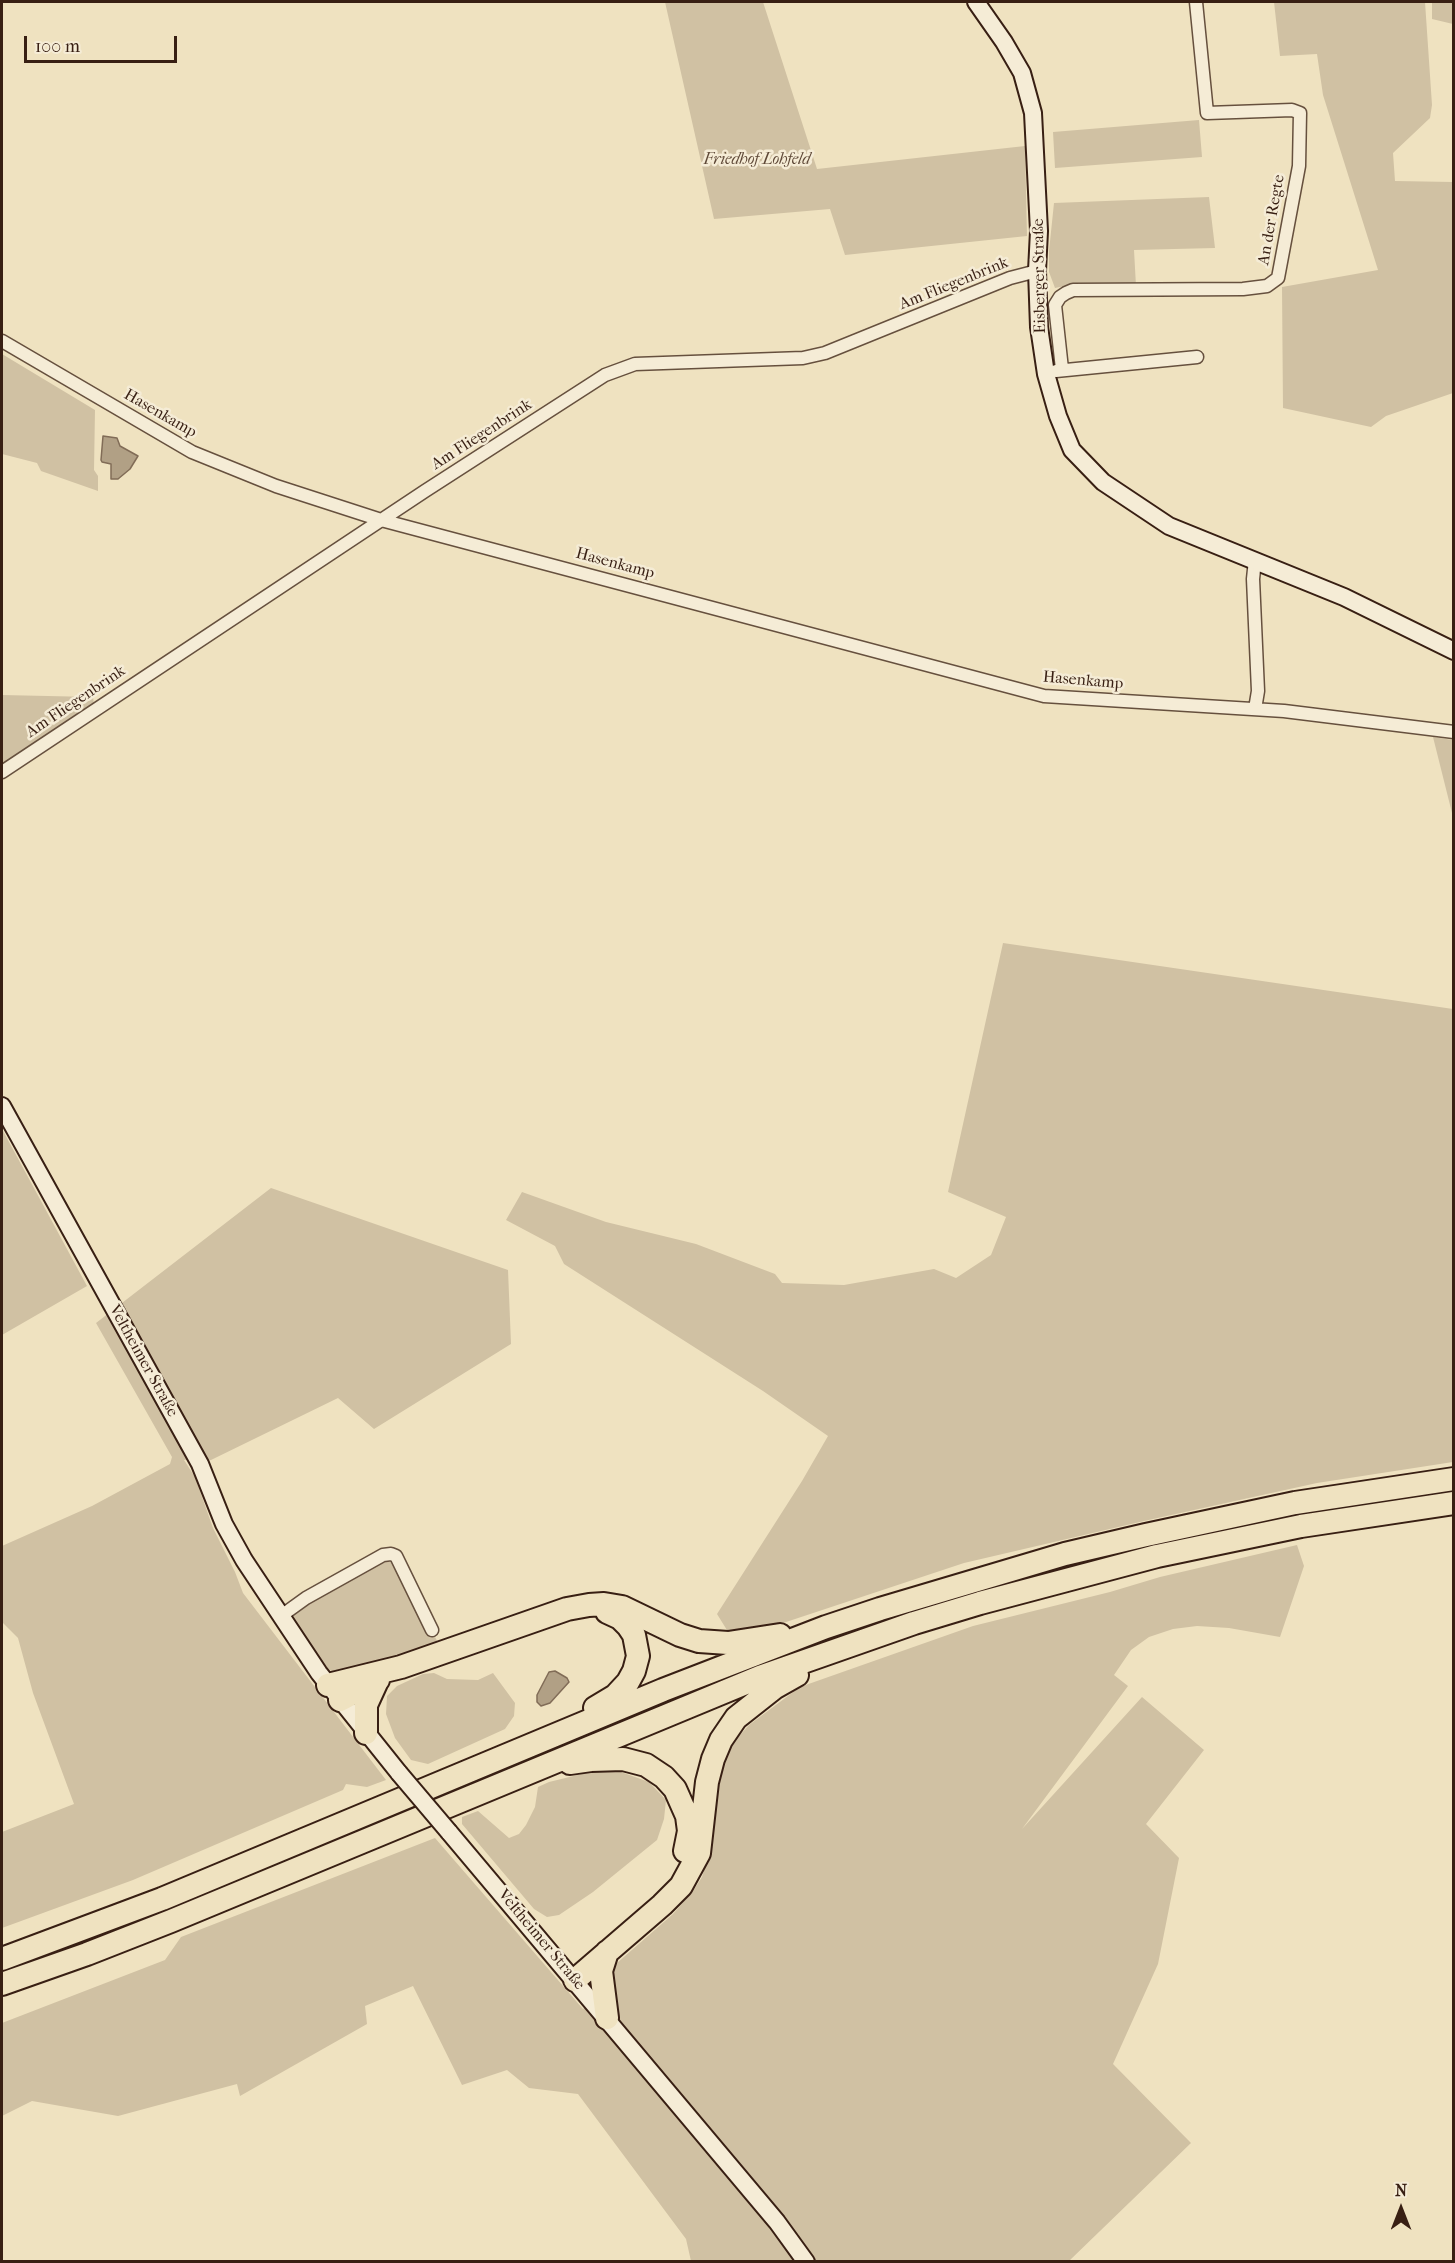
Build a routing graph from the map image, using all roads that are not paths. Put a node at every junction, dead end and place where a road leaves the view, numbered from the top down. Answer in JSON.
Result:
{"nodes":[{"id":1,"x":976,"y":2,"type":"edge"},
{"id":2,"x":1196,"y":2,"type":"edge"},
{"id":3,"x":1037,"y":271,"type":"junction"},
{"id":4,"x":2,"y":341,"type":"edge"},
{"id":5,"x":1197,"y":357,"type":"dead end"},
{"id":6,"x":1054,"y":372,"type":"junction"},
{"id":7,"x":381,"y":520,"type":"junction"},
{"id":8,"x":1255,"y":560,"type":"junction"},
{"id":9,"x":1454,"y":651,"type":"edge"},
{"id":10,"x":1255,"y":709,"type":"junction"},
{"id":11,"x":1454,"y":732,"type":"edge"},
{"id":12,"x":2,"y":772,"type":"edge"},
{"id":13,"x":2,"y":1106,"type":"edge"},
{"id":14,"x":1454,"y":1479,"type":"edge"},
{"id":15,"x":1454,"y":1503,"type":"edge"},
{"id":16,"x":567,"y":1609,"type":"junction"},
{"id":17,"x":281,"y":1616,"type":"junction"},
{"id":18,"x":826,"y":1628,"type":"junction"},
{"id":19,"x":432,"y":1630,"type":"dead end"},
{"id":20,"x":849,"y":1646,"type":"junction"},
{"id":21,"x":401,"y":1667,"type":"junction"},
{"id":22,"x":377,"y":1681,"type":"junction"},
{"id":23,"x":334,"y":1693,"type":"junction"},
{"id":24,"x":366,"y":1733,"type":"junction"},
{"id":25,"x":534,"y":1744,"type":"junction"},
{"id":26,"x":536,"y":1769,"type":"junction"},
{"id":27,"x":607,"y":1952,"type":"junction"},
{"id":28,"x":2,"y":1959,"type":"edge"},
{"id":29,"x":570,"y":1974,"type":"junction"},
{"id":30,"x":2,"y":1984,"type":"edge"},
{"id":31,"x":607,"y":2018,"type":"junction"},
{"id":32,"x":806,"y":2262,"type":"edge"}],
"edges":[{"from":1,"to":3,"type":"main road","name":"Eisberger Straße"},
{"from":2,"to":6,"type":"street","name":"An der Regte"},
{"from":3,"to":6,"type":"main road","name":"Eisberger Straße"},
{"from":3,"to":7,"type":"street","name":"Am Fliegenbrink"},
{"from":4,"to":7,"type":"street","name":"Hasenkamp"},
{"from":5,"to":6,"type":"street"},
{"from":6,"to":8,"type":"main road","name":"Eisberger Straße"},
{"from":7,"to":10,"type":"street","name":"Hasenkamp"},
{"from":7,"to":12,"type":"street","name":"Am Fliegenbrink"},
{"from":8,"to":9,"type":"main road","name":"Eisberger Straße"},
{"from":8,"to":10,"type":"street"},
{"from":10,"to":11,"type":"street","name":"Hasenkamp"},
{"from":13,"to":17,"type":"main road","name":"Veltheimer Straße"},
{"from":14,"to":18,"type":"highway"},
{"from":15,"to":20,"type":"highway"},
{"from":16,"to":18,"type":"highway"},
{"from":16,"to":21,"type":"highway"},
{"from":16,"to":25,"type":"highway"},
{"from":17,"to":19,"type":"street"},
{"from":17,"to":23,"type":"main road","name":"Veltheimer Straße"},
{"from":18,"to":25,"type":"highway"},
{"from":20,"to":26,"type":"highway"},
{"from":20,"to":27,"type":"highway"},
{"from":21,"to":22,"type":"highway"},
{"from":21,"to":23,"type":"highway"},
{"from":22,"to":23,"type":"highway"},
{"from":22,"to":24,"type":"highway"},
{"from":23,"to":24,"type":"main road","name":"Veltheimer Straße"},
{"from":24,"to":29,"type":"main road","name":"Veltheimer Straße","bridge":true},
{"from":25,"to":28,"type":"highway"},
{"from":26,"to":29,"type":"highway"},
{"from":26,"to":30,"type":"highway"},
{"from":27,"to":29,"type":"highway"},
{"from":27,"to":31,"type":"highway"},
{"from":29,"to":31,"type":"main road","name":"Veltheimer Straße"},
{"from":31,"to":32,"type":"main road","name":"Veltheimer Straße"}]}
